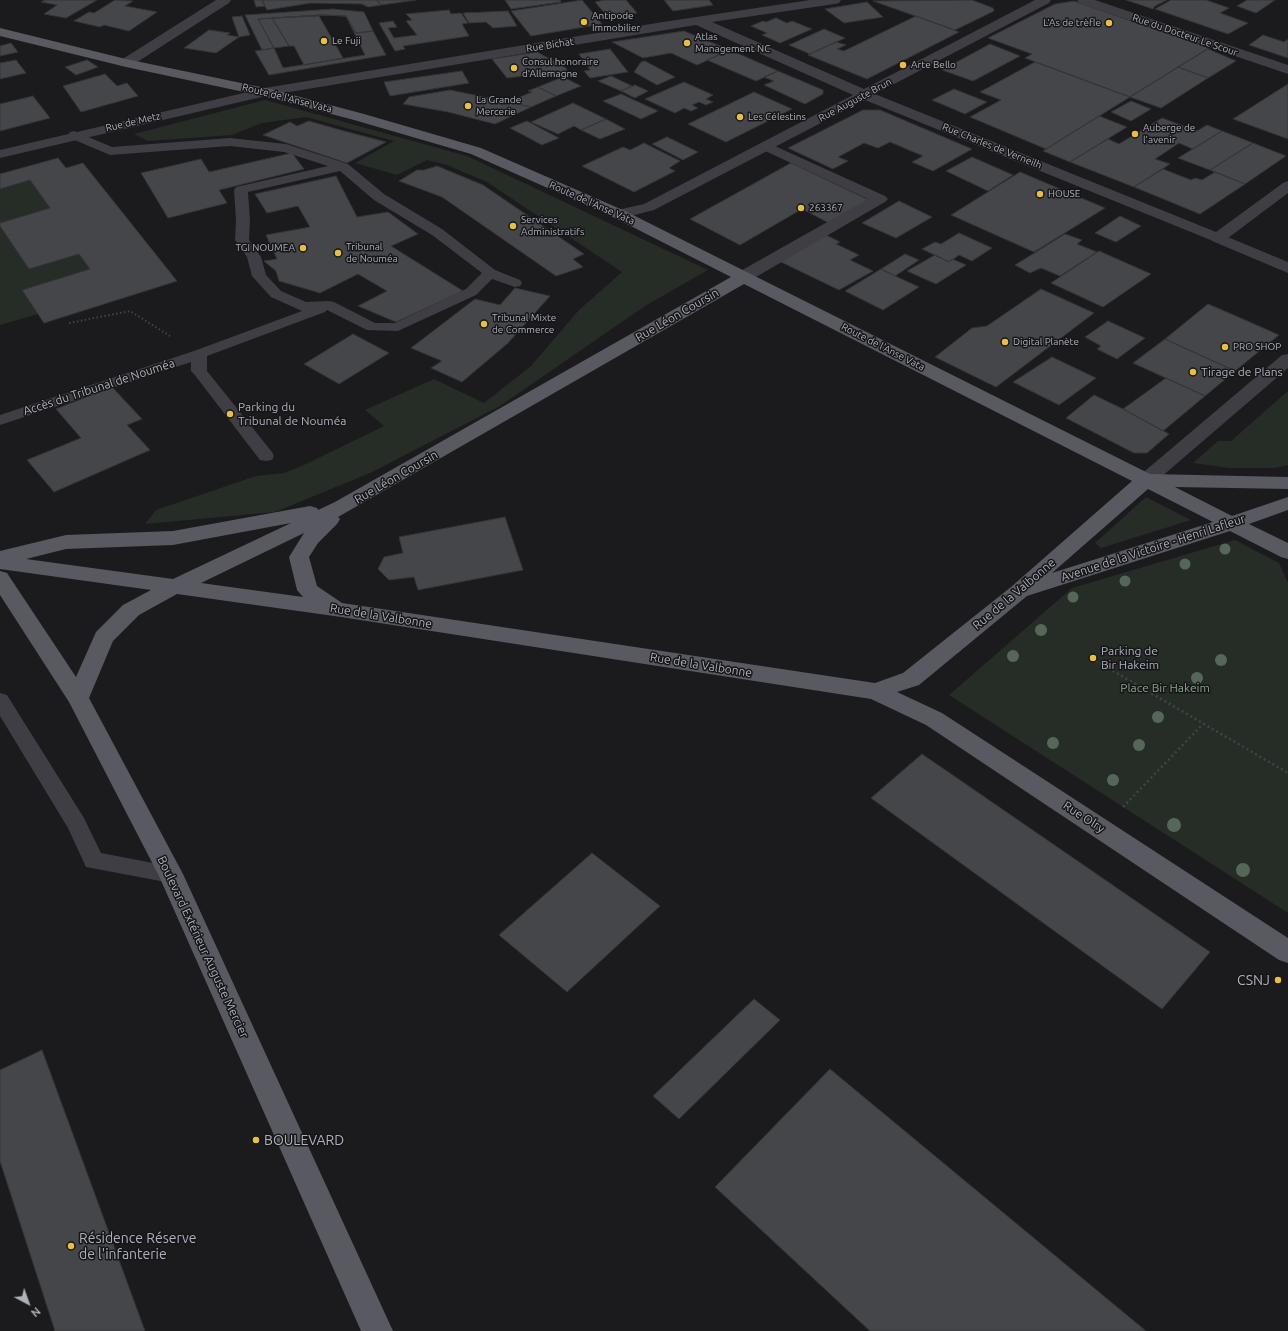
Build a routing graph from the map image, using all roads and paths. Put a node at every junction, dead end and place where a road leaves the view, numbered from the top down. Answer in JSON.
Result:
{"nodes":[{"id":1,"x":225,"y":0,"type":"edge"},
{"id":2,"x":835,"y":0,"type":"edge"},
{"id":3,"x":1045,"y":0,"type":"edge"},
{"id":4,"x":1083,"y":0,"type":"edge"},
{"id":5,"x":698,"y":21,"type":"junction"},
{"id":6,"x":0,"y":32,"type":"edge"},
{"id":7,"x":126,"y":62,"type":"junction"},
{"id":8,"x":1288,"y":70,"type":"edge"},
{"id":9,"x":265,"y":92,"type":"junction"},
{"id":10,"x":866,"y":95,"type":"junction"},
{"id":11,"x":74,"y":135,"type":"junction"},
{"id":12,"x":766,"y":146,"type":"junction"},
{"id":13,"x":0,"y":154,"type":"edge"},
{"id":14,"x":343,"y":167,"type":"junction"},
{"id":15,"x":1288,"y":186,"type":"edge"},
{"id":16,"x":619,"y":214,"type":"junction"},
{"id":17,"x":1218,"y":238,"type":"junction"},
{"id":18,"x":1288,"y":268,"type":"edge"},
{"id":19,"x":490,"y":273,"type":"junction"},
{"id":20,"x":743,"y":277,"type":"junction"},
{"id":21,"x":515,"y":283,"type":"dead end"},
{"id":22,"x":329,"y":305,"type":"junction"},
{"id":23,"x":69,"y":323,"type":"dead end"},
{"id":24,"x":199,"y":354,"type":"junction"},
{"id":25,"x":1288,"y":359,"type":"edge"},
{"id":26,"x":0,"y":420,"type":"edge"},
{"id":27,"x":266,"y":456,"type":"dead end"},
{"id":28,"x":1146,"y":480,"type":"junction"},
{"id":29,"x":1288,"y":483,"type":"edge"},
{"id":30,"x":1288,"y":503,"type":"edge"},
{"id":31,"x":342,"y":507,"type":"junction"},
{"id":32,"x":1232,"y":523,"type":"junction"},
{"id":33,"x":1288,"y":552,"type":"edge"},
{"id":34,"x":0,"y":558,"type":"edge"},
{"id":35,"x":0,"y":562,"type":"edge"},
{"id":36,"x":0,"y":578,"type":"edge"},
{"id":37,"x":174,"y":587,"type":"junction"},
{"id":38,"x":1018,"y":592,"type":"junction"},
{"id":39,"x":341,"y":610,"type":"junction"},
{"id":40,"x":1091,"y":658,"type":"dead end"},
{"id":41,"x":875,"y":691,"type":"junction"},
{"id":42,"x":78,"y":698,"type":"junction"},
{"id":43,"x":0,"y":700,"type":"edge"},
{"id":44,"x":1203,"y":724,"type":"junction"},
{"id":45,"x":1288,"y":773,"type":"edge"},
{"id":46,"x":1102,"y":829,"type":"junction"},
{"id":47,"x":171,"y":874,"type":"junction"},
{"id":48,"x":1288,"y":952,"type":"edge"},
{"id":49,"x":377,"y":1331,"type":"edge"}],
"edges":[{"from":1,"to":7,"type":"street"},
{"from":2,"to":5,"type":"street","name":"Rue Bichat"},
{"from":3,"to":10,"type":"street","name":"Rue Auguste Brun"},
{"from":4,"to":8,"type":"street","name":"Rue du Docteur Le Scour"},
{"from":5,"to":9,"type":"street","name":"Rue Bichat"},
{"from":5,"to":10,"type":"street","name":"Rue Charles de Verneilh"},
{"from":6,"to":7,"type":"main road","name":"Route de l'Anse Vata"},
{"from":7,"to":9,"type":"main road","name":"Route de l'Anse Vata"},
{"from":9,"to":11,"type":"street","name":"Rue de Metz"},
{"from":9,"to":16,"type":"main road","name":"Route de l'Anse Vata"},
{"from":10,"to":12,"type":"street","name":"Rue Auguste Brun"},
{"from":10,"to":17,"type":"street","name":"Rue Charles de Verneilh"},
{"from":11,"to":13,"type":"street","name":"Rue de Metz"},
{"from":11,"to":14,"type":"lane"},
{"from":12,"to":16,"type":"street","name":"Rue Auguste Brun"},
{"from":12,"to":20,"type":"street"},
{"from":14,"to":19,"type":"lane"},
{"from":14,"to":22,"type":"lane"},
{"from":15,"to":17,"type":"street"},
{"from":16,"to":20,"type":"main road","name":"Route de l'Anse Vata"},
{"from":17,"to":18,"type":"street","name":"Rue Charles de Verneilh"},
{"from":19,"to":21,"type":"lane"},
{"from":19,"to":22,"type":"lane"},
{"from":20,"to":28,"type":"main road","name":"Route de l'Anse Vata"},
{"from":20,"to":31,"type":"main road","name":"Rue Léon Coursin"},
{"from":22,"to":24,"type":"lane","name":"Accès du Tribunal de Nouméa"},
{"from":23,"to":24,"type":"path"},
{"from":24,"to":26,"type":"lane","name":"Accès du Tribunal de Nouméa"},
{"from":24,"to":27,"type":"lane"},
{"from":25,"to":28,"type":"street","name":"Rue de la Valbonne"},
{"from":28,"to":29,"type":"main road"},
{"from":28,"to":32,"type":"main road","name":"Route de l'Anse Vata"},
{"from":28,"to":38,"type":"main road","name":"Rue de la Valbonne"},
{"from":30,"to":32,"type":"main road","name":"Avenue de la Victoire - Henri Lafleur"},
{"from":31,"to":34,"type":"main road"},
{"from":31,"to":37,"type":"main road","name":"Rue Léon Coursin"},
{"from":31,"to":39,"type":"main road"},
{"from":32,"to":33,"type":"main road","name":"Route de l'Anse Vata"},
{"from":32,"to":38,"type":"main road","name":"Avenue de la Victoire - Henri Lafleur"},
{"from":35,"to":37,"type":"main road","name":"Rue de la Valbonne"},
{"from":36,"to":42,"type":"main road","name":"Boulevard Extérieur Auguste Mercier"},
{"from":37,"to":39,"type":"main road","name":"Rue de la Valbonne"},
{"from":37,"to":42,"type":"main road","name":"Rue Léon Coursin"},
{"from":38,"to":41,"type":"main road","name":"Rue de la Valbonne"},
{"from":39,"to":41,"type":"main road","name":"Rue de la Valbonne"},
{"from":40,"to":44,"type":"path"},
{"from":41,"to":46,"type":"main road","name":"Rue Olry"},
{"from":42,"to":47,"type":"main road","name":"Boulevard Extérieur Auguste Mercier"},
{"from":43,"to":47,"type":"lane"},
{"from":44,"to":45,"type":"path"},
{"from":44,"to":46,"type":"path"},
{"from":46,"to":48,"type":"main road","name":"Rue Olry"},
{"from":47,"to":49,"type":"main road","name":"Boulevard Extérieur Auguste Mercier"}]}
